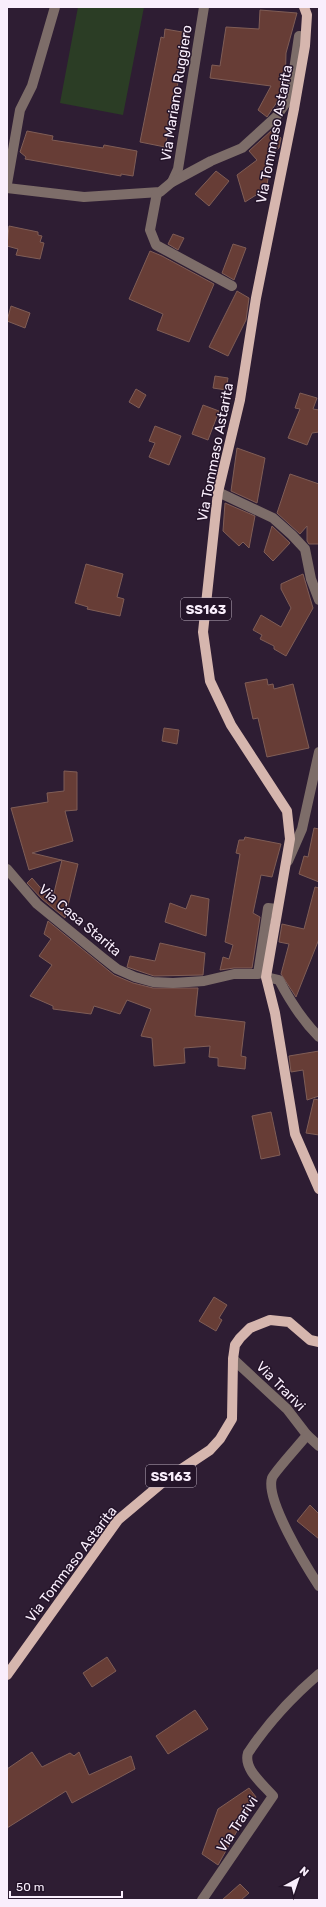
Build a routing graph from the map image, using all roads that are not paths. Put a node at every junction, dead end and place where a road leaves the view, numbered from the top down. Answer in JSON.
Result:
{"nodes":[{"id":1,"x":55,"y":7,"type":"edge"},
{"id":2,"x":204,"y":7,"type":"edge"},
{"id":3,"x":304,"y":7,"type":"edge"},
{"id":4,"x":305,"y":38,"type":"junction"},
{"id":5,"x":172,"y":182,"type":"junction"},
{"id":6,"x":7,"y":184,"type":"edge"},
{"id":7,"x":7,"y":188,"type":"edge"},
{"id":8,"x":158,"y":193,"type":"junction"},
{"id":9,"x":232,"y":286,"type":"dead end"},
{"id":10,"x":218,"y":492,"type":"junction"},
{"id":11,"x":319,"y":600,"type":"edge"},
{"id":12,"x":319,"y":752,"type":"edge"},
{"id":13,"x":286,"y":866,"type":"junction"},
{"id":14,"x":7,"y":870,"type":"edge"},
{"id":15,"x":277,"y":909,"type":"junction"},
{"id":16,"x":266,"y":977,"type":"junction"},
{"id":17,"x":319,"y":1037,"type":"edge"},
{"id":18,"x":319,"y":1189,"type":"edge"},
{"id":19,"x":319,"y":1342,"type":"edge"},
{"id":20,"x":232,"y":1359,"type":"junction"},
{"id":21,"x":308,"y":1435,"type":"junction"},
{"id":22,"x":319,"y":1446,"type":"edge"},
{"id":23,"x":319,"y":1586,"type":"edge"},
{"id":24,"x":319,"y":1674,"type":"edge"},
{"id":25,"x":7,"y":1675,"type":"edge"},
{"id":26,"x":202,"y":1900,"type":"edge"}],
"edges":[{"from":1,"to":6,"type":"street"},
{"from":2,"to":5,"type":"street","name":"Via Mariano Ruggiero"},
{"from":3,"to":4,"type":"main road","name":"Via Tommaso Astarita","number":"SS163"},
{"from":4,"to":5,"type":"street"},
{"from":4,"to":10,"type":"main road","name":"Via Tommaso Astarita","number":"SS163"},
{"from":5,"to":8,"type":"street"},
{"from":7,"to":8,"type":"street"},
{"from":8,"to":9,"type":"street"},
{"from":10,"to":11,"type":"street"},
{"from":10,"to":13,"type":"main road","name":"Via Tommaso Astarita","number":"SS163"},
{"from":12,"to":13,"type":"street"},
{"from":13,"to":15,"type":"main road","name":"Via Tommaso Astarita","number":"SS163"},
{"from":14,"to":15,"type":"street","name":"Via Casa Starita"},
{"from":15,"to":16,"type":"main road","name":"Via Tommaso Astarita","number":"SS163"},
{"from":16,"to":17,"type":"street"},
{"from":16,"to":18,"type":"main road","name":"Via Tommaso Astarita","number":"SS163"},
{"from":19,"to":20,"type":"main road","name":"Via Tommaso Astarita","number":"SS163"},
{"from":20,"to":21,"type":"street","name":"Via Trarivi"},
{"from":20,"to":25,"type":"main road","name":"Via Tommaso Astarita","number":"SS163"},
{"from":21,"to":22,"type":"street","name":"Via Trarivi"},
{"from":21,"to":23,"type":"street"},
{"from":24,"to":26,"type":"street","name":"Via Trarivi"}]}
